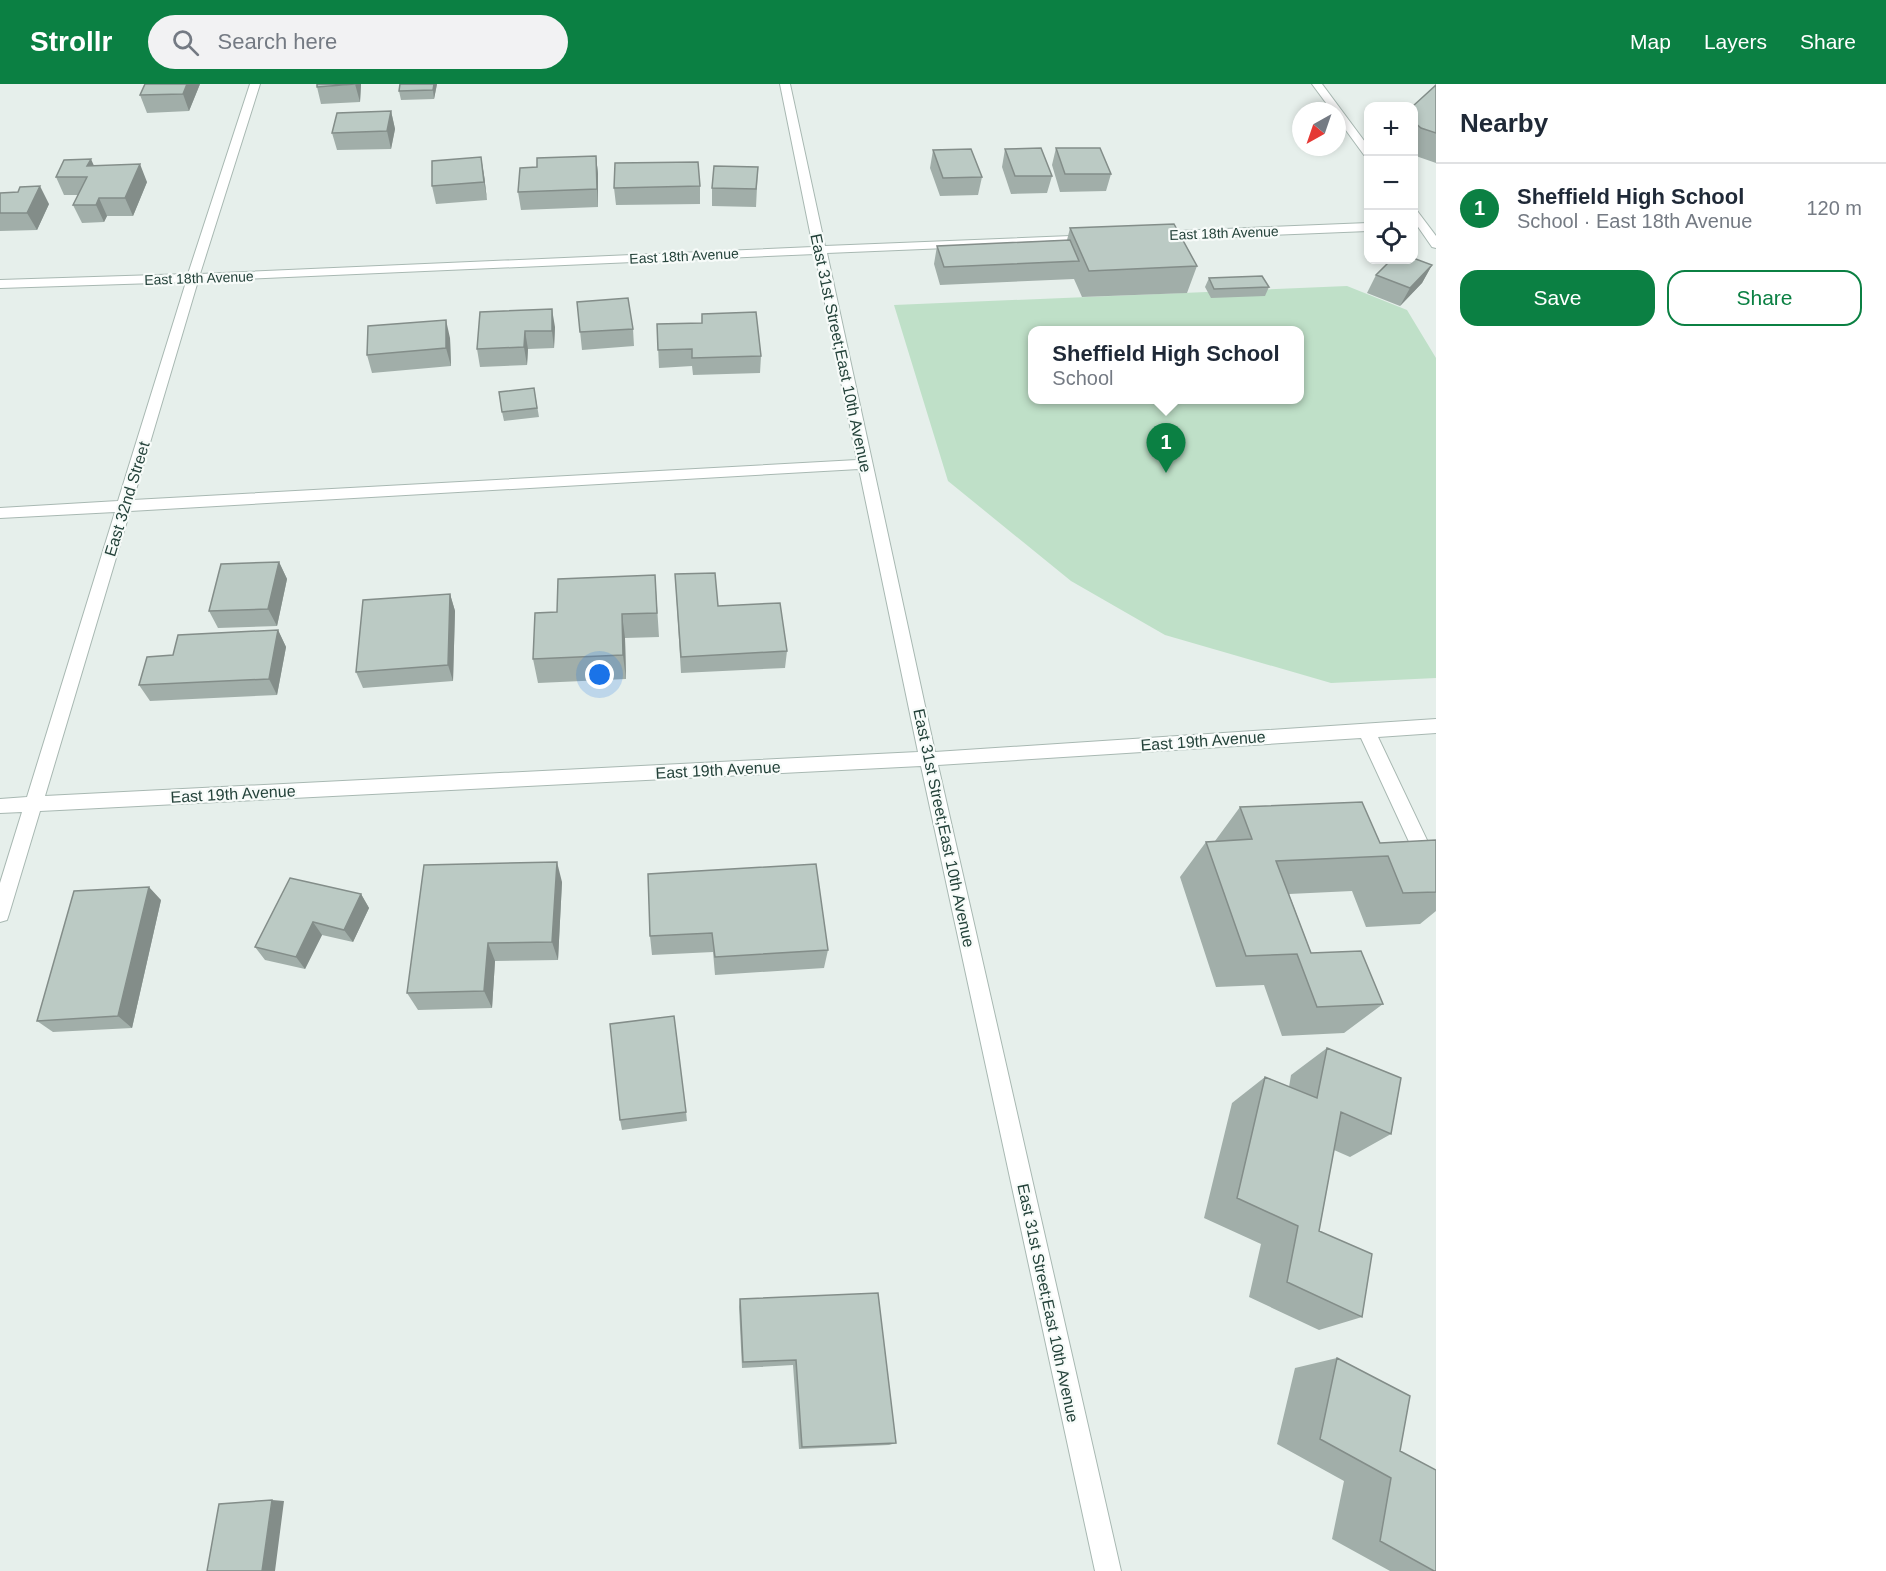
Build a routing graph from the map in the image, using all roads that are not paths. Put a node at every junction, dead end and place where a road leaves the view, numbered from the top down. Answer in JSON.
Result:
{"nodes":[{"id":1,"x":255,"y":84,"type":"edge"},
{"id":2,"x":785,"y":84,"type":"edge"},
{"id":3,"x":1317,"y":84,"type":"edge"},
{"id":4,"x":1364,"y":148,"type":"edge"},
{"id":5,"x":1418,"y":226,"type":"edge"},
{"id":6,"x":1364,"y":227,"type":"edge"},
{"id":7,"x":1142,"y":236,"type":"edge"},
{"id":8,"x":1106,"y":238,"type":"edge"},
{"id":9,"x":1436,"y":244,"type":"edge"},
{"id":10,"x":819,"y":250,"type":"junction"},
{"id":11,"x":193,"y":278,"type":"junction"},
{"id":12,"x":0,"y":284,"type":"edge"},
{"id":13,"x":865,"y":464,"type":"junction"},
{"id":14,"x":124,"y":507,"type":"junction"},
{"id":15,"x":0,"y":513,"type":"edge"},
{"id":16,"x":1436,"y":726,"type":"edge"},
{"id":17,"x":1366,"y":730,"type":"junction"},
{"id":18,"x":928,"y":759,"type":"junction"},
{"id":19,"x":35,"y":804,"type":"junction"},
{"id":20,"x":0,"y":806,"type":"edge"},
{"id":21,"x":1436,"y":879,"type":"edge"},
{"id":22,"x":0,"y":914,"type":"edge"},
{"id":23,"x":1108,"y":1571,"type":"edge"}],
"edges":[{"from":1,"to":11,"type":"street","name":"East 32nd Street"},
{"from":2,"to":10,"type":"street","name":"East 31st Street;East 10th Avenue"},
{"from":3,"to":4,"type":"street"},
{"from":5,"to":9,"type":"street"},
{"from":6,"to":7,"type":"street","name":"East 18th Avenue"},
{"from":8,"to":10,"type":"street","name":"East 18th Avenue"},
{"from":10,"to":11,"type":"street","name":"East 18th Avenue"},
{"from":10,"to":13,"type":"street","name":"East 31st Street;East 10th Avenue"},
{"from":11,"to":12,"type":"street","name":"East 18th Avenue"},
{"from":11,"to":14,"type":"street","name":"East 32nd Street"},
{"from":13,"to":14,"type":"street"},
{"from":13,"to":18,"type":"street","name":"East 31st Street;East 10th Avenue"},
{"from":14,"to":15,"type":"street"},
{"from":14,"to":19,"type":"street","name":"East 32nd Street"},
{"from":16,"to":17,"type":"street","name":"East 19th Avenue"},
{"from":17,"to":18,"type":"street","name":"East 19th Avenue"},
{"from":17,"to":21,"type":"street"},
{"from":18,"to":19,"type":"street","name":"East 19th Avenue"},
{"from":18,"to":23,"type":"street","name":"East 31st Street;East 10th Avenue"},
{"from":19,"to":20,"type":"street","name":"East 19th Avenue"},
{"from":19,"to":22,"type":"street","name":"East 32nd Street"}]}
